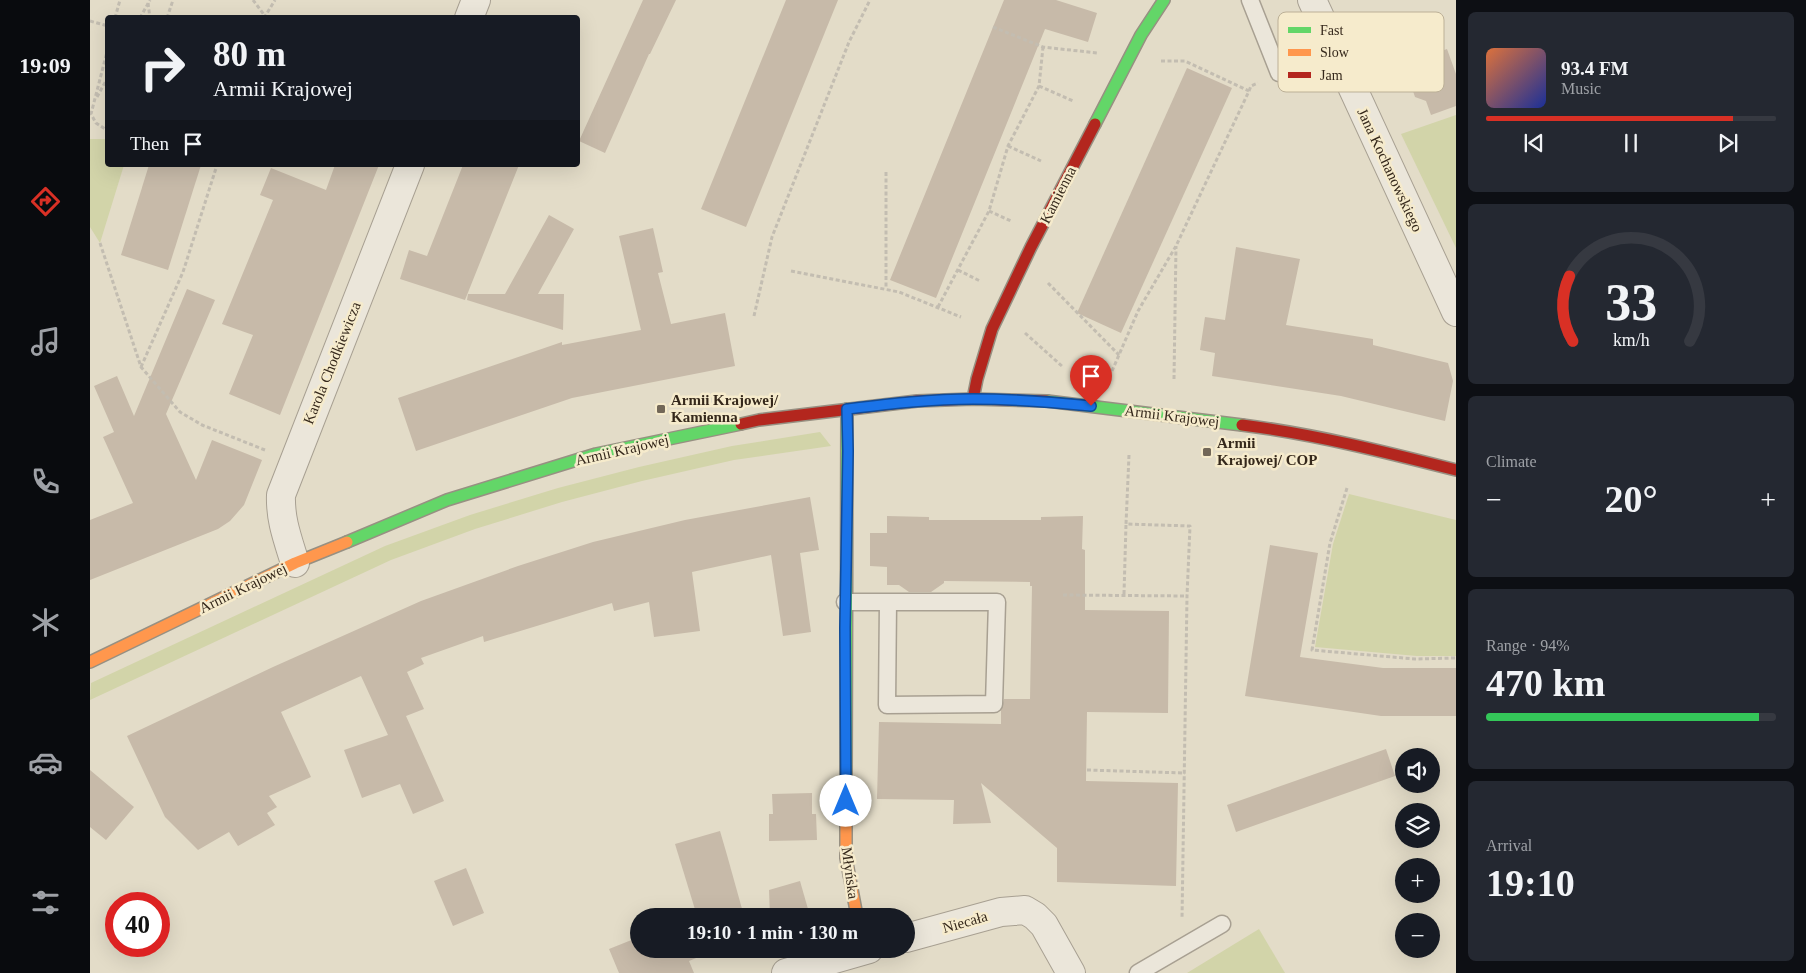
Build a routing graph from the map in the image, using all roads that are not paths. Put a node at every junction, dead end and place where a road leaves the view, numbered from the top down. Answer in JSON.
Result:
{"nodes":[{"id":1,"x":476,"y":0,"type":"edge"},
{"id":2,"x":1164,"y":0,"type":"edge"},
{"id":3,"x":1250,"y":0,"type":"edge"},
{"id":4,"x":1312,"y":0,"type":"edge"},
{"id":5,"x":1318,"y":12,"type":"edge"},
{"id":6,"x":470,"y":15,"type":"edge"},
{"id":7,"x":1278,"y":70,"type":"edge"},
{"id":8,"x":1354,"y":92,"type":"edge"},
{"id":9,"x":409,"y":167,"type":"edge"},
{"id":10,"x":1456,"y":312,"type":"edge"},
{"id":11,"x":973,"y":399,"type":"junction"},
{"id":12,"x":847,"y":409,"type":"junction"},
{"id":13,"x":1456,"y":469,"type":"edge"},
{"id":14,"x":296,"y":563,"type":"junction"},
{"id":15,"x":845,"y":602,"type":"junction"},
{"id":16,"x":888,"y":602,"type":"junction"},
{"id":17,"x":90,"y":662,"type":"edge"},
{"id":18,"x":856,"y":908,"type":"edge"},
{"id":19,"x":1222,"y":924,"type":"dead end"},
{"id":20,"x":915,"y":936,"type":"edge"},
{"id":21,"x":837,"y":958,"type":"edge"},
{"id":22,"x":786,"y":973,"type":"edge"},
{"id":23,"x":1071,"y":973,"type":"edge"},
{"id":24,"x":1138,"y":973,"type":"edge"}],
"edges":[{"from":1,"to":6,"type":"street"},
{"from":2,"to":11,"type":"street","name":"Kamienna"},
{"from":3,"to":7,"type":"lane"},
{"from":4,"to":5,"type":"street","name":"Jana Kochanowskiego"},
{"from":8,"to":10,"type":"street","name":"Jana Kochanowskiego"},
{"from":9,"to":14,"type":"street","name":"Karola Chodkiewicza"},
{"from":11,"to":12,"type":"street","name":"Armii Krajowej"},
{"from":11,"to":13,"type":"street","name":"Armii Krajowej"},
{"from":12,"to":14,"type":"street","name":"Armii Krajowej"},
{"from":12,"to":15,"type":"street","name":"Młyńska"},
{"from":14,"to":17,"type":"street","name":"Armii Krajowej"},
{"from":15,"to":16,"type":"lane"},
{"from":15,"to":18,"type":"street","name":"Młyńska"},
{"from":16,"to":16,"type":"lane"},
{"from":19,"to":24,"type":"lane"},
{"from":20,"to":23,"type":"street","name":"Niecała"},
{"from":21,"to":22,"type":"street"}]}
